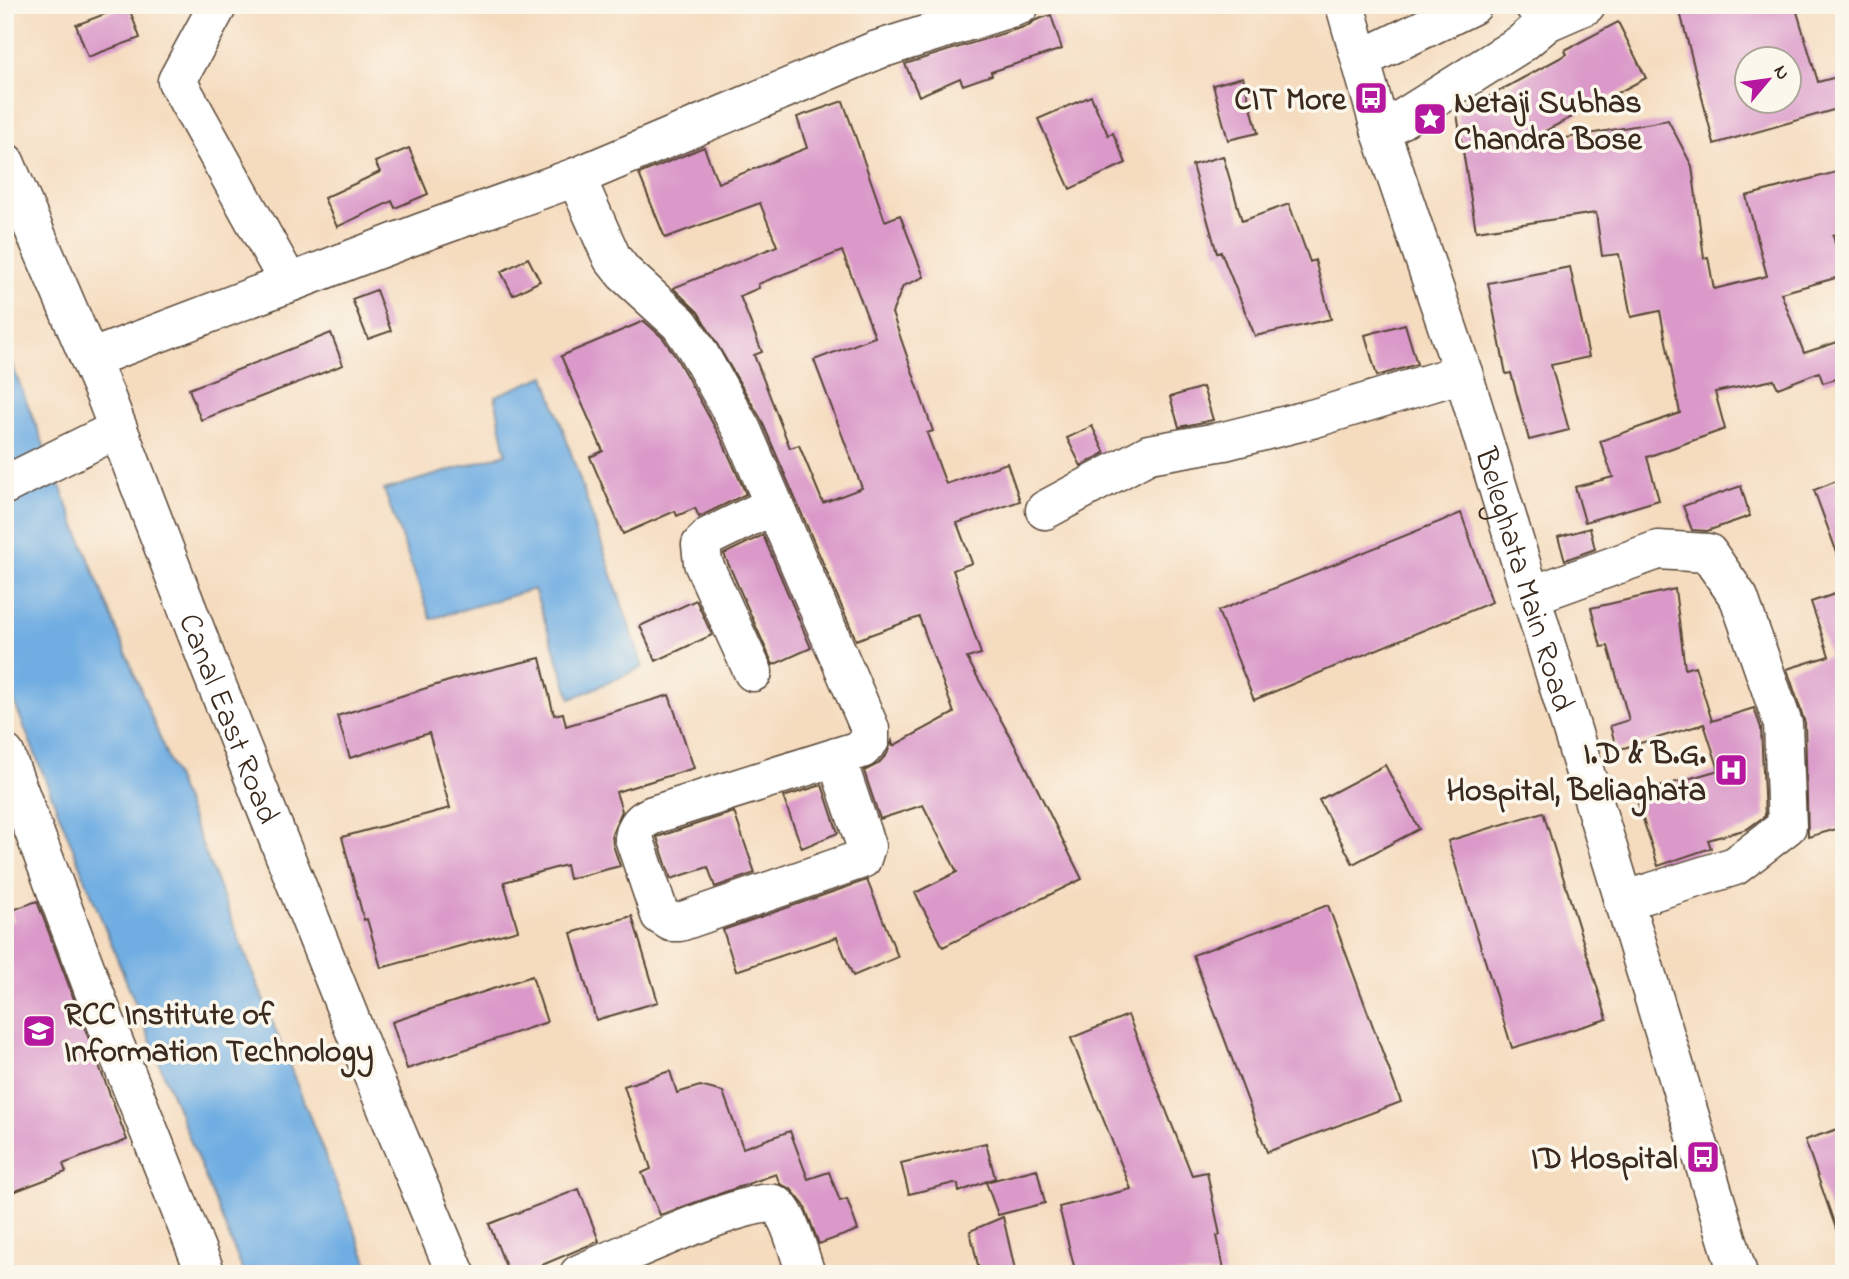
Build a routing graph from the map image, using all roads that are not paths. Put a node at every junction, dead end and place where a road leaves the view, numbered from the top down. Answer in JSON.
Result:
{"nodes":[{"id":1,"x":218,"y":5,"type":"edge"},
{"id":2,"x":1020,"y":5,"type":"edge"},
{"id":3,"x":1345,"y":5,"type":"edge"},
{"id":4,"x":1473,"y":5,"type":"edge"},
{"id":5,"x":1586,"y":5,"type":"edge"},
{"id":6,"x":1546,"y":11,"type":"edge"},
{"id":7,"x":1362,"y":59,"type":"junction"},
{"id":8,"x":1381,"y":132,"type":"junction"},
{"id":9,"x":5,"y":162,"type":"edge"},
{"id":10,"x":576,"y":177,"type":"junction"},
{"id":11,"x":289,"y":283,"type":"junction"},
{"id":12,"x":90,"y":359,"type":"junction"},
{"id":13,"x":1463,"y":373,"type":"junction"},
{"id":14,"x":101,"y":437,"type":"junction"},
{"id":15,"x":5,"y":485,"type":"edge"},
{"id":16,"x":774,"y":505,"type":"junction"},
{"id":17,"x":1045,"y":510,"type":"dead end"},
{"id":18,"x":1530,"y":596,"type":"junction"},
{"id":19,"x":753,"y":672,"type":"dead end"},
{"id":20,"x":5,"y":754,"type":"edge"},
{"id":21,"x":836,"y":757,"type":"junction"},
{"id":22,"x":1623,"y":901,"type":"junction"},
{"id":23,"x":206,"y":1274,"type":"edge"},
{"id":24,"x":456,"y":1274,"type":"edge"},
{"id":25,"x":579,"y":1274,"type":"edge"},
{"id":26,"x":806,"y":1274,"type":"edge"},
{"id":27,"x":1738,"y":1274,"type":"edge"}],
"edges":[{"from":1,"to":11,"type":"street"},
{"from":2,"to":10,"type":"street"},
{"from":3,"to":7,"type":"street","name":"Beleghata Main Road"},
{"from":4,"to":7,"type":"street"},
{"from":5,"to":6,"type":"street"},
{"from":6,"to":8,"type":"street"},
{"from":7,"to":8,"type":"street","name":"Beleghata Main Road"},
{"from":8,"to":13,"type":"street","name":"Beleghata Main Road"},
{"from":9,"to":12,"type":"street","name":"Canal East Road"},
{"from":10,"to":11,"type":"street"},
{"from":10,"to":16,"type":"street"},
{"from":11,"to":12,"type":"street"},
{"from":12,"to":14,"type":"street","name":"Canal East Road"},
{"from":13,"to":17,"type":"street"},
{"from":13,"to":18,"type":"street","name":"Beleghata Main Road"},
{"from":14,"to":15,"type":"street"},
{"from":14,"to":24,"type":"street","name":"Canal East Road"},
{"from":16,"to":19,"type":"street"},
{"from":16,"to":21,"type":"street"},
{"from":18,"to":22,"type":"street","name":"Beleghata Main Road"},
{"from":18,"to":22,"type":"street"},
{"from":20,"to":23,"type":"street"},
{"from":21,"to":21,"type":"street"},
{"from":22,"to":27,"type":"street","name":"Beleghata Main Road"},
{"from":25,"to":26,"type":"street"}]}
